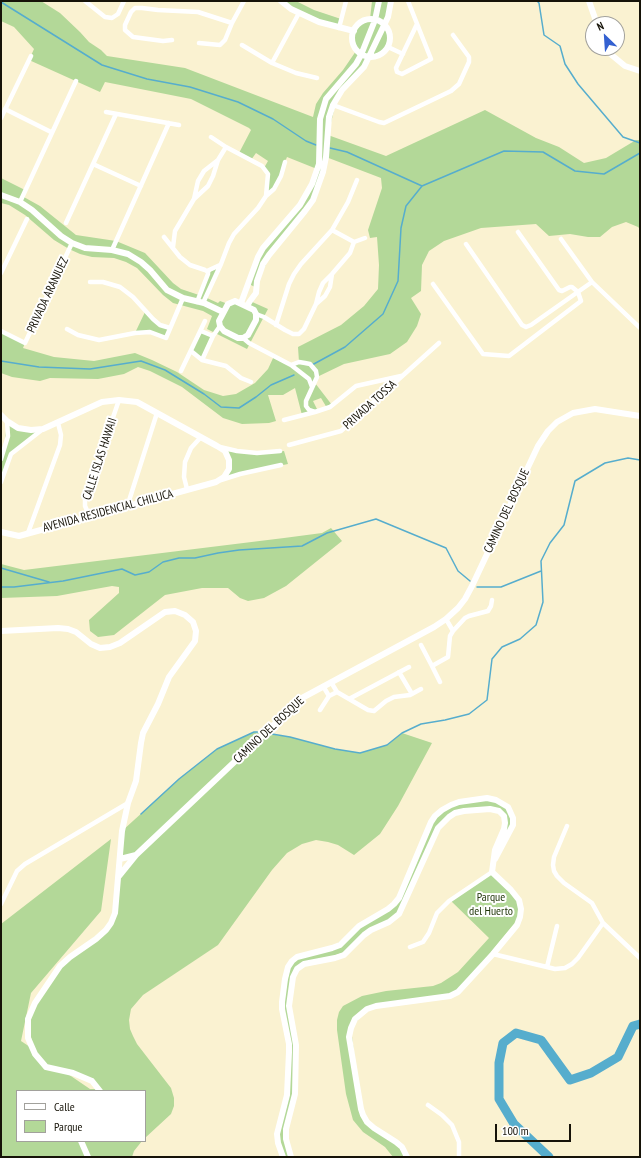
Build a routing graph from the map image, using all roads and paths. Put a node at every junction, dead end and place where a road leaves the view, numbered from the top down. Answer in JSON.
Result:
{"nodes":[{"id":1,"x":85,"y":1,"type":"edge"},
{"id":2,"x":124,"y":1,"type":"edge"},
{"id":3,"x":243,"y":1,"type":"edge"},
{"id":4,"x":281,"y":1,"type":"edge"},
{"id":5,"x":346,"y":1,"type":"edge"},
{"id":6,"x":379,"y":1,"type":"edge"},
{"id":7,"x":391,"y":1,"type":"edge"},
{"id":8,"x":408,"y":1,"type":"edge"},
{"id":9,"x":589,"y":1,"type":"edge"},
{"id":10,"x":299,"y":13,"type":"junction"},
{"id":11,"x":594,"y":16,"type":"edge"},
{"id":12,"x":375,"y":20,"type":"junction"},
{"id":13,"x":232,"y":23,"type":"junction"},
{"id":14,"x":384,"y":24,"type":"junction"},
{"id":15,"x":417,"y":24,"type":"junction"},
{"id":16,"x":339,"y":28,"type":"junction"},
{"id":17,"x":354,"y":31,"type":"junction"},
{"id":18,"x":453,"y":35,"type":"dead end"},
{"id":19,"x":172,"y":40,"type":"dead end"},
{"id":20,"x":198,"y":43,"type":"dead end"},
{"id":21,"x":242,"y":45,"type":"dead end"},
{"id":22,"x":388,"y":47,"type":"junction"},
{"id":23,"x":402,"y":54,"type":"junction"},
{"id":24,"x":361,"y":55,"type":"junction"},
{"id":25,"x":31,"y":56,"type":"dead end"},
{"id":26,"x":612,"y":56,"type":"edge"},
{"id":27,"x":368,"y":57,"type":"junction"},
{"id":28,"x":272,"y":63,"type":"junction"},
{"id":29,"x":640,"y":71,"type":"edge"},
{"id":30,"x":317,"y":78,"type":"dead end"},
{"id":31,"x":76,"y":81,"type":"dead end"},
{"id":32,"x":333,"y":105,"type":"junction"},
{"id":33,"x":5,"y":109,"type":"junction"},
{"id":34,"x":106,"y":112,"type":"dead end"},
{"id":35,"x":321,"y":113,"type":"junction"},
{"id":36,"x":116,"y":114,"type":"junction"},
{"id":37,"x":330,"y":115,"type":"junction"},
{"id":38,"x":1,"y":118,"type":"edge"},
{"id":39,"x":169,"y":123,"type":"junction"},
{"id":40,"x":179,"y":125,"type":"dead end"},
{"id":41,"x":51,"y":132,"type":"junction"},
{"id":42,"x":211,"y":137,"type":"dead end"},
{"id":43,"x":226,"y":147,"type":"junction"},
{"id":44,"x":218,"y":160,"type":"junction"},
{"id":45,"x":285,"y":162,"type":"dead end"},
{"id":46,"x":94,"y":164,"type":"junction"},
{"id":47,"x":357,"y":180,"type":"dead end"},
{"id":48,"x":141,"y":186,"type":"junction"},
{"id":49,"x":1,"y":195,"type":"edge"},
{"id":50,"x":266,"y":196,"type":"junction"},
{"id":51,"x":194,"y":199,"type":"junction"},
{"id":52,"x":20,"y":202,"type":"junction"},
{"id":53,"x":27,"y":219,"type":"dead end"},
{"id":54,"x":66,"y":223,"type":"dead end"},
{"id":55,"x":332,"y":230,"type":"junction"},
{"id":56,"x":518,"y":232,"type":"dead end"},
{"id":57,"x":164,"y":237,"type":"dead end"},
{"id":58,"x":365,"y":238,"type":"dead end"},
{"id":59,"x":561,"y":239,"type":"dead end"},
{"id":60,"x":354,"y":242,"type":"junction"},
{"id":61,"x":72,"y":243,"type":"junction"},
{"id":62,"x":466,"y":244,"type":"dead end"},
{"id":63,"x":173,"y":247,"type":"junction"},
{"id":64,"x":112,"y":250,"type":"junction"},
{"id":65,"x":221,"y":264,"type":"junction"},
{"id":66,"x":207,"y":271,"type":"junction"},
{"id":67,"x":1,"y":273,"type":"edge"},
{"id":68,"x":332,"y":274,"type":"junction"},
{"id":69,"x":250,"y":279,"type":"junction"},
{"id":70,"x":257,"y":281,"type":"junction"},
{"id":71,"x":90,"y":282,"type":"dead end"},
{"id":72,"x":592,"y":282,"type":"junction"},
{"id":73,"x":433,"y":284,"type":"dead end"},
{"id":74,"x":578,"y":292,"type":"junction"},
{"id":75,"x":183,"y":298,"type":"junction"},
{"id":76,"x":241,"y":301,"type":"junction"},
{"id":77,"x":200,"y":302,"type":"junction"},
{"id":78,"x":249,"y":303,"type":"junction"},
{"id":79,"x":316,"y":304,"type":"junction"},
{"id":80,"x":223,"y":312,"type":"junction"},
{"id":81,"x":256,"y":314,"type":"junction"},
{"id":82,"x":206,"y":321,"type":"dead end"},
{"id":83,"x":160,"y":325,"type":"junction"},
{"id":84,"x":276,"y":325,"type":"junction"},
{"id":85,"x":220,"y":326,"type":"junction"},
{"id":86,"x":170,"y":328,"type":"junction"},
{"id":87,"x":640,"y":328,"type":"edge"},
{"id":88,"x":67,"y":329,"type":"dead end"},
{"id":89,"x":1,"y":331,"type":"edge"},
{"id":90,"x":201,"y":331,"type":"junction"},
{"id":91,"x":156,"y":334,"type":"junction"},
{"id":92,"x":213,"y":336,"type":"junction"},
{"id":93,"x":242,"y":338,"type":"junction"},
{"id":94,"x":439,"y":343,"type":"dead end"},
{"id":95,"x":191,"y":351,"type":"junction"},
{"id":96,"x":202,"y":360,"type":"junction"},
{"id":97,"x":291,"y":365,"type":"junction"},
{"id":98,"x":181,"y":371,"type":"dead end"},
{"id":99,"x":403,"y":375,"type":"junction"},
{"id":100,"x":252,"y":382,"type":"dead end"},
{"id":101,"x":312,"y":387,"type":"junction"},
{"id":102,"x":119,"y":400,"type":"junction"},
{"id":103,"x":315,"y":412,"type":"junction"},
{"id":104,"x":157,"y":413,"type":"junction"},
{"id":105,"x":1,"y":415,"type":"edge"},
{"id":106,"x":640,"y":416,"type":"edge"},
{"id":107,"x":284,"y":420,"type":"dead end"},
{"id":108,"x":7,"y":422,"type":"junction"},
{"id":109,"x":58,"y":423,"type":"junction"},
{"id":110,"x":43,"y":429,"type":"junction"},
{"id":111,"x":201,"y":437,"type":"junction"},
{"id":112,"x":289,"y":445,"type":"dead end"},
{"id":113,"x":217,"y":446,"type":"junction"},
{"id":114,"x":280,"y":451,"type":"dead end"},
{"id":115,"x":1,"y":459,"type":"edge"},
{"id":116,"x":282,"y":465,"type":"dead end"},
{"id":117,"x":1,"y":482,"type":"edge"},
{"id":118,"x":216,"y":482,"type":"junction"},
{"id":119,"x":187,"y":489,"type":"junction"},
{"id":120,"x":127,"y":507,"type":"junction"},
{"id":121,"x":90,"y":517,"type":"junction"},
{"id":122,"x":1,"y":532,"type":"edge"},
{"id":123,"x":28,"y":533,"type":"junction"},
{"id":124,"x":492,"y":600,"type":"dead end"},
{"id":125,"x":446,"y":619,"type":"junction"},
{"id":126,"x":1,"y":631,"type":"edge"},
{"id":127,"x":453,"y":631,"type":"junction"},
{"id":128,"x":421,"y":645,"type":"dead end"},
{"id":129,"x":432,"y":666,"type":"junction"},
{"id":130,"x":409,"y":667,"type":"dead end"},
{"id":131,"x":399,"y":672,"type":"junction"},
{"id":132,"x":331,"y":682,"type":"junction"},
{"id":133,"x":440,"y":682,"type":"dead end"},
{"id":134,"x":323,"y":686,"type":"junction"},
{"id":135,"x":421,"y":689,"type":"dead end"},
{"id":136,"x":337,"y":692,"type":"junction"},
{"id":137,"x":412,"y":694,"type":"junction"},
{"id":138,"x":329,"y":696,"type":"junction"},
{"id":139,"x":349,"y":699,"type":"junction"},
{"id":140,"x":320,"y":710,"type":"dead end"},
{"id":141,"x":128,"y":803,"type":"junction"},
{"id":142,"x":567,"y":826,"type":"dead end"},
{"id":143,"x":136,"y":855,"type":"junction"},
{"id":144,"x":120,"y":859,"type":"junction"},
{"id":145,"x":492,"y":864,"type":"junction"},
{"id":146,"x":492,"y":872,"type":"junction"},
{"id":147,"x":119,"y":876,"type":"junction"},
{"id":148,"x":1,"y":904,"type":"edge"},
{"id":149,"x":603,"y":923,"type":"junction"},
{"id":150,"x":557,"y":926,"type":"dead end"},
{"id":151,"x":410,"y":947,"type":"dead end"},
{"id":152,"x":493,"y":954,"type":"junction"},
{"id":153,"x":640,"y":958,"type":"edge"},
{"id":154,"x":547,"y":967,"type":"junction"},
{"id":155,"x":99,"y":1090,"type":"edge"},
{"id":156,"x":428,"y":1105,"type":"dead end"},
{"id":157,"x":81,"y":1142,"type":"edge"},
{"id":158,"x":88,"y":1157,"type":"edge"},
{"id":159,"x":283,"y":1157,"type":"edge"},
{"id":160,"x":291,"y":1157,"type":"edge"},
{"id":161,"x":407,"y":1157,"type":"edge"},
{"id":162,"x":459,"y":1157,"type":"edge"}],
"edges":[{"from":1,"to":2,"type":"street"},
{"from":3,"to":13,"type":"street"},
{"from":4,"to":10,"type":"street"},
{"from":5,"to":16,"type":"street"},
{"from":6,"to":12,"type":"street"},
{"from":7,"to":14,"type":"street"},
{"from":8,"to":15,"type":"street"},
{"from":9,"to":11,"type":"street"},
{"from":10,"to":16,"type":"street"},
{"from":10,"to":28,"type":"street"},
{"from":12,"to":14,"type":"street"},
{"from":12,"to":17,"type":"street"},
{"from":12,"to":24,"type":"street"},
{"from":13,"to":19,"type":"street"},
{"from":13,"to":20,"type":"street"},
{"from":14,"to":22,"type":"street"},
{"from":14,"to":27,"type":"street"},
{"from":15,"to":23,"type":"street"},
{"from":15,"to":23,"type":"street"},
{"from":16,"to":17,"type":"street"},
{"from":17,"to":24,"type":"street"},
{"from":18,"to":32,"type":"street"},
{"from":21,"to":28,"type":"street"},
{"from":22,"to":23,"type":"street"},
{"from":22,"to":27,"type":"street"},
{"from":24,"to":27,"type":"street"},
{"from":24,"to":35,"type":"street"},
{"from":25,"to":33,"type":"street"},
{"from":26,"to":29,"type":"street"},
{"from":27,"to":32,"type":"street"},
{"from":28,"to":30,"type":"street"},
{"from":31,"to":41,"type":"street"},
{"from":32,"to":37,"type":"street"},
{"from":33,"to":38,"type":"street"},
{"from":33,"to":41,"type":"street"},
{"from":34,"to":36,"type":"street"},
{"from":35,"to":37,"type":"street"},
{"from":35,"to":69,"type":"street"},
{"from":36,"to":39,"type":"street"},
{"from":36,"to":46,"type":"street"},
{"from":37,"to":70,"type":"street"},
{"from":39,"to":40,"type":"street"},
{"from":39,"to":48,"type":"street"},
{"from":41,"to":52,"type":"street"},
{"from":42,"to":43,"type":"street"},
{"from":43,"to":44,"type":"street"},
{"from":43,"to":50,"type":"street"},
{"from":44,"to":51,"type":"street"},
{"from":44,"to":51,"type":"street"},
{"from":45,"to":50,"type":"street"},
{"from":46,"to":48,"type":"street"},
{"from":46,"to":54,"type":"street"},
{"from":47,"to":55,"type":"street"},
{"from":48,"to":64,"type":"street"},
{"from":49,"to":52,"type":"street"},
{"from":50,"to":65,"type":"street"},
{"from":51,"to":63,"type":"street"},
{"from":52,"to":61,"type":"street"},
{"from":53,"to":67,"type":"street"},
{"from":55,"to":60,"type":"street"},
{"from":55,"to":84,"type":"street"},
{"from":56,"to":74,"type":"street"},
{"from":57,"to":63,"type":"street"},
{"from":58,"to":60,"type":"street"},
{"from":59,"to":72,"type":"street"},
{"from":60,"to":68,"type":"street"},
{"from":61,"to":64,"type":"street"},
{"from":61,"to":89,"type":"street","name":"PRIVADA ARANJUEZ"},
{"from":62,"to":74,"type":"street"},
{"from":63,"to":66,"type":"street"},
{"from":64,"to":75,"type":"street"},
{"from":65,"to":66,"type":"street"},
{"from":65,"to":77,"type":"street"},
{"from":66,"to":77,"type":"street"},
{"from":68,"to":79,"type":"street"},
{"from":68,"to":79,"type":"street"},
{"from":69,"to":70,"type":"street"},
{"from":69,"to":76,"type":"street"},
{"from":70,"to":78,"type":"street"},
{"from":71,"to":83,"type":"street"},
{"from":72,"to":74,"type":"street"},
{"from":72,"to":87,"type":"street"},
{"from":73,"to":74,"type":"street"},
{"from":75,"to":77,"type":"street"},
{"from":75,"to":86,"type":"street"},
{"from":76,"to":78,"type":"street"},
{"from":76,"to":80,"type":"street"},
{"from":77,"to":80,"type":"street"},
{"from":78,"to":81,"type":"street"},
{"from":79,"to":84,"type":"street"},
{"from":80,"to":85,"type":"street"},
{"from":81,"to":84,"type":"street"},
{"from":81,"to":93,"type":"street"},
{"from":82,"to":90,"type":"street"},
{"from":83,"to":86,"type":"street"},
{"from":83,"to":91,"type":"street"},
{"from":85,"to":92,"type":"street"},
{"from":85,"to":93,"type":"street"},
{"from":86,"to":91,"type":"street"},
{"from":88,"to":91,"type":"street"},
{"from":90,"to":92,"type":"street"},
{"from":90,"to":95,"type":"street"},
{"from":92,"to":96,"type":"street"},
{"from":93,"to":97,"type":"street"},
{"from":94,"to":99,"type":"street","name":"PRIVADA TOSSA"},
{"from":95,"to":96,"type":"street"},
{"from":95,"to":98,"type":"street"},
{"from":96,"to":100,"type":"street"},
{"from":97,"to":101,"type":"street"},
{"from":97,"to":101,"type":"street"},
{"from":99,"to":103,"type":"street","name":"PRIVADA TOSSA"},
{"from":99,"to":112,"type":"street","name":"PRIVADA TOSSA"},
{"from":101,"to":103,"type":"street"},
{"from":102,"to":104,"type":"street"},
{"from":102,"to":109,"type":"street"},
{"from":102,"to":121,"type":"street","name":"CALLE ISLAS HAWAII"},
{"from":103,"to":107,"type":"street","name":"PRIVADA TOSSA"},
{"from":104,"to":111,"type":"street"},
{"from":104,"to":120,"type":"street"},
{"from":105,"to":108,"type":"street"},
{"from":106,"to":125,"type":"street","name":"CAMINO DEL BOSQUE"},
{"from":108,"to":110,"type":"street"},
{"from":108,"to":115,"type":"street"},
{"from":109,"to":110,"type":"street"},
{"from":109,"to":123,"type":"street"},
{"from":110,"to":117,"type":"street"},
{"from":111,"to":113,"type":"street"},
{"from":111,"to":119,"type":"street"},
{"from":113,"to":114,"type":"street"},
{"from":113,"to":118,"type":"street"},
{"from":116,"to":118,"type":"street","name":"AVENIDA RESIDENCIAL CHILUCA"},
{"from":118,"to":119,"type":"street","name":"AVENIDA RESIDENCIAL CHILUCA"},
{"from":119,"to":120,"type":"street","name":"AVENIDA RESIDENCIAL CHILUCA"},
{"from":120,"to":121,"type":"street","name":"AVENIDA RESIDENCIAL CHILUCA"},
{"from":121,"to":123,"type":"street","name":"AVENIDA RESIDENCIAL CHILUCA"},
{"from":122,"to":123,"type":"street","name":"AVENIDA RESIDENCIAL CHILUCA"},
{"from":124,"to":127,"type":"street"},
{"from":125,"to":127,"type":"street"},
{"from":125,"to":132,"type":"street","name":"CAMINO DEL BOSQUE"},
{"from":126,"to":141,"type":"street"},
{"from":127,"to":129,"type":"street"},
{"from":128,"to":129,"type":"street"},
{"from":129,"to":133,"type":"street"},
{"from":130,"to":131,"type":"street"},
{"from":131,"to":137,"type":"street"},
{"from":131,"to":139,"type":"street"},
{"from":132,"to":134,"type":"street","name":"CAMINO DEL BOSQUE"},
{"from":132,"to":136,"type":"street"},
{"from":134,"to":138,"type":"street"},
{"from":134,"to":143,"type":"street","name":"CAMINO DEL BOSQUE"},
{"from":135,"to":137,"type":"street"},
{"from":136,"to":138,"type":"street"},
{"from":136,"to":139,"type":"street"},
{"from":137,"to":139,"type":"street"},
{"from":138,"to":140,"type":"street"},
{"from":141,"to":144,"type":"street"},
{"from":141,"to":148,"type":"street"},
{"from":142,"to":149,"type":"street"},
{"from":143,"to":144,"type":"street"},
{"from":143,"to":147,"type":"street","name":"CAMINO DEL BOSQUE"},
{"from":144,"to":147,"type":"street"},
{"from":145,"to":146,"type":"street"},
{"from":145,"to":159,"type":"street"},
{"from":145,"to":160,"type":"street"},
{"from":146,"to":151,"type":"street"},
{"from":146,"to":152,"type":"street"},
{"from":147,"to":155,"type":"street"},
{"from":149,"to":153,"type":"street"},
{"from":149,"to":154,"type":"street"},
{"from":150,"to":154,"type":"street"},
{"from":152,"to":154,"type":"street"},
{"from":152,"to":161,"type":"street"},
{"from":156,"to":162,"type":"street"},
{"from":157,"to":158,"type":"street"}]}
